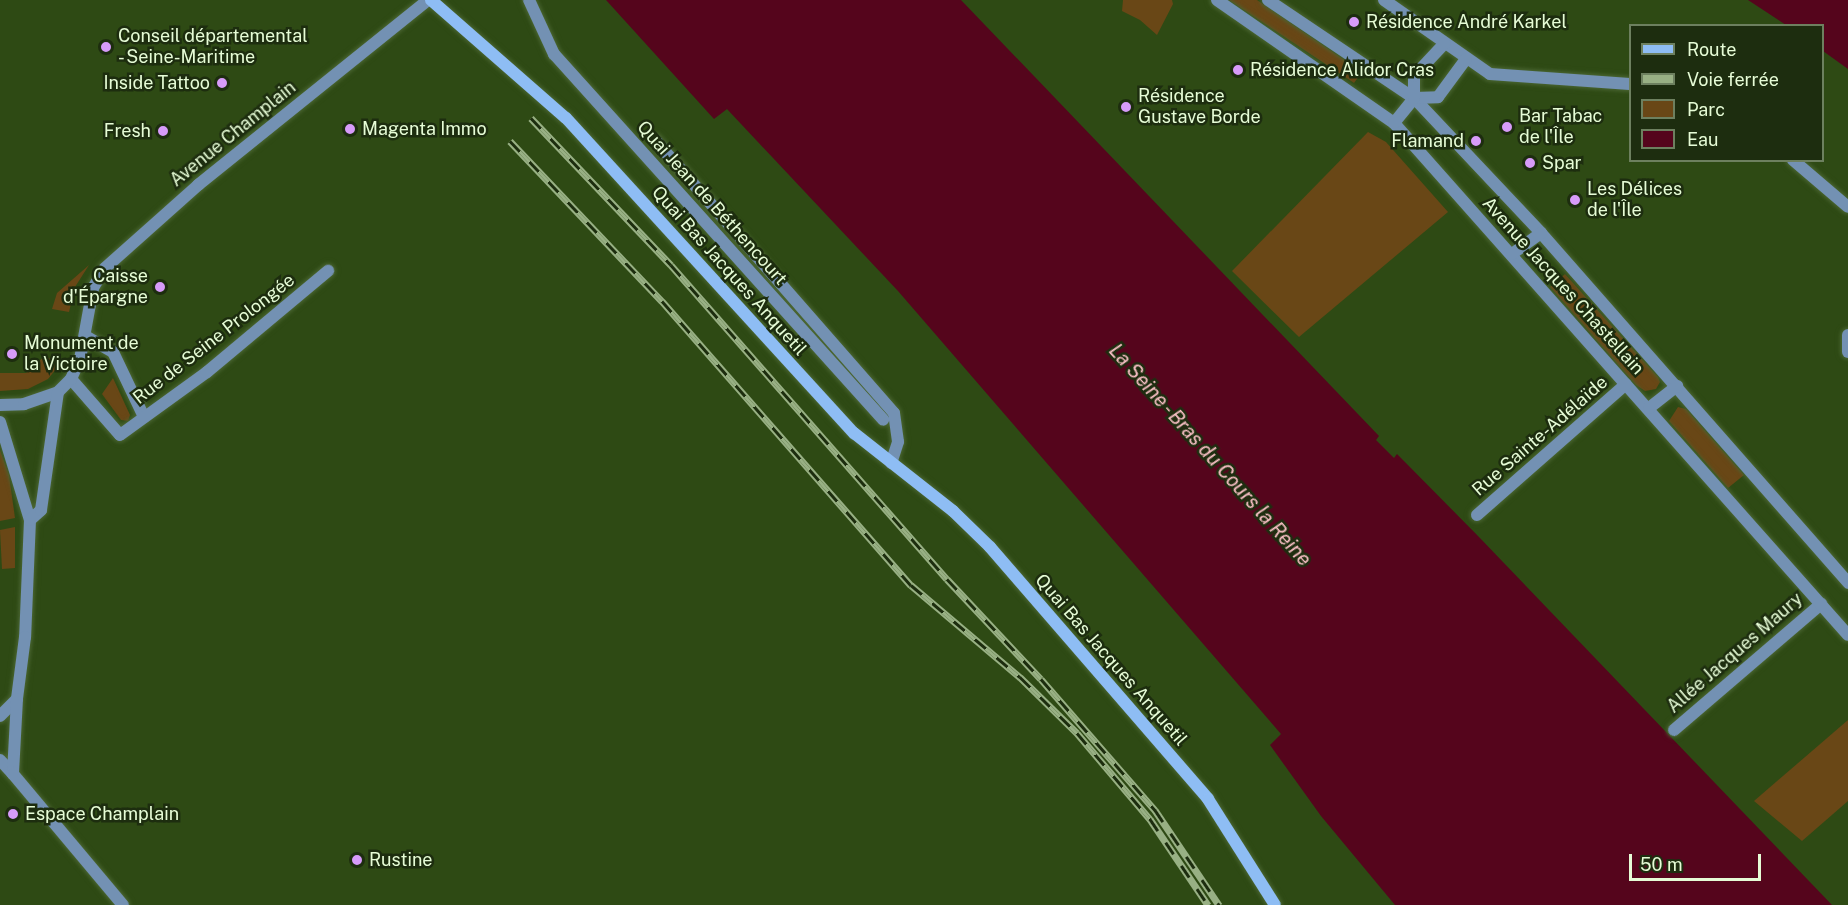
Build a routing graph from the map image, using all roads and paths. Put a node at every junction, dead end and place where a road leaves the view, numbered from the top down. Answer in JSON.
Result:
{"nodes":[{"id":1,"x":429,"y":0,"type":"edge"},
{"id":2,"x":529,"y":0,"type":"edge"},
{"id":3,"x":1217,"y":0,"type":"edge"},
{"id":4,"x":1268,"y":0,"type":"edge"},
{"id":5,"x":1384,"y":0,"type":"edge"},
{"id":6,"x":1445,"y":43,"type":"junction"},
{"id":7,"x":1466,"y":59,"type":"junction"},
{"id":8,"x":1629,"y":84,"type":"edge"},
{"id":9,"x":1414,"y":98,"type":"junction"},
{"id":10,"x":1394,"y":123,"type":"junction"},
{"id":11,"x":655,"y":140,"type":"dead end"},
{"id":12,"x":1795,"y":162,"type":"edge"},
{"id":13,"x":1848,"y":207,"type":"edge"},
{"id":14,"x":1541,"y":233,"type":"junction"},
{"id":15,"x":1512,"y":254,"type":"junction"},
{"id":16,"x":328,"y":271,"type":"dead end"},
{"id":17,"x":1848,"y":335,"type":"edge"},
{"id":18,"x":87,"y":337,"type":"junction"},
{"id":19,"x":1848,"y":352,"type":"edge"},
{"id":20,"x":71,"y":379,"type":"junction"},
{"id":21,"x":1626,"y":384,"type":"junction"},
{"id":22,"x":1677,"y":386,"type":"junction"},
{"id":23,"x":58,"y":392,"type":"junction"},
{"id":24,"x":0,"y":405,"type":"edge"},
{"id":25,"x":1649,"y":408,"type":"junction"},
{"id":26,"x":144,"y":417,"type":"junction"},
{"id":27,"x":883,"y":420,"type":"dead end"},
{"id":28,"x":0,"y":422,"type":"edge"},
{"id":29,"x":891,"y":463,"type":"junction"},
{"id":30,"x":1477,"y":515,"type":"dead end"},
{"id":31,"x":30,"y":519,"type":"junction"},
{"id":32,"x":1848,"y":583,"type":"edge"},
{"id":33,"x":1821,"y":604,"type":"junction"},
{"id":34,"x":1848,"y":635,"type":"edge"},
{"id":35,"x":17,"y":699,"type":"junction"},
{"id":36,"x":0,"y":716,"type":"edge"},
{"id":37,"x":1674,"y":730,"type":"dead end"},
{"id":38,"x":0,"y":760,"type":"edge"},
{"id":39,"x":13,"y":774,"type":"junction"},
{"id":40,"x":123,"y":905,"type":"edge"},
{"id":41,"x":1275,"y":905,"type":"edge"}],
"edges":[{"from":1,"to":18,"type":"street","name":"Avenue Champlain"},
{"from":1,"to":29,"type":"main road","name":"Quai Bas Jacques Anquetil"},
{"from":2,"to":27,"type":"street","name":"Quai Jean de Béthencourt"},
{"from":3,"to":10,"type":"street","name":"Avenue Jacques Chastellain"},
{"from":4,"to":9,"type":"street","name":"Avenue Jacques Chastellain"},
{"from":5,"to":6,"type":"street"},
{"from":6,"to":7,"type":"street"},
{"from":6,"to":9,"type":"street"},
{"from":7,"to":8,"type":"street"},
{"from":7,"to":9,"type":"street"},
{"from":9,"to":10,"type":"street"},
{"from":9,"to":14,"type":"street","name":"Avenue Jacques Chastellain"},
{"from":10,"to":15,"type":"street","name":"Avenue Jacques Chastellain"},
{"from":11,"to":29,"type":"street","name":"Quai Bas Jacques Anquetil"},
{"from":12,"to":13,"type":"street"},
{"from":14,"to":15,"type":"street"},
{"from":14,"to":22,"type":"street","name":"Avenue Jacques Chastellain"},
{"from":15,"to":21,"type":"street","name":"Avenue Jacques Chastellain"},
{"from":16,"to":26,"type":"street","name":"Rue de Seine Prolongée"},
{"from":17,"to":19,"type":"street"},
{"from":18,"to":20,"type":"street","name":"Avenue Champlain"},
{"from":18,"to":26,"type":"street"},
{"from":20,"to":23,"type":"street"},
{"from":20,"to":26,"type":"street","name":"Rue de Seine Prolongée"},
{"from":21,"to":25,"type":"street","name":"Avenue Jacques Chastellain"},
{"from":21,"to":30,"type":"street","name":"Rue Sainte-Adélaïde"},
{"from":22,"to":25,"type":"street"},
{"from":22,"to":32,"type":"street","name":"Avenue Jacques Chastellain"},
{"from":23,"to":24,"type":"street"},
{"from":23,"to":31,"type":"street"},
{"from":25,"to":33,"type":"street","name":"Avenue Jacques Chastellain"},
{"from":28,"to":31,"type":"street"},
{"from":29,"to":41,"type":"main road","name":"Quai Bas Jacques Anquetil"},
{"from":31,"to":35,"type":"street"},
{"from":33,"to":34,"type":"street","name":"Avenue Jacques Chastellain"},
{"from":33,"to":37,"type":"street","name":"Allée Jacques Maury"},
{"from":35,"to":36,"type":"street"},
{"from":35,"to":39,"type":"street"},
{"from":38,"to":39,"type":"street"},
{"from":39,"to":40,"type":"street"}]}
